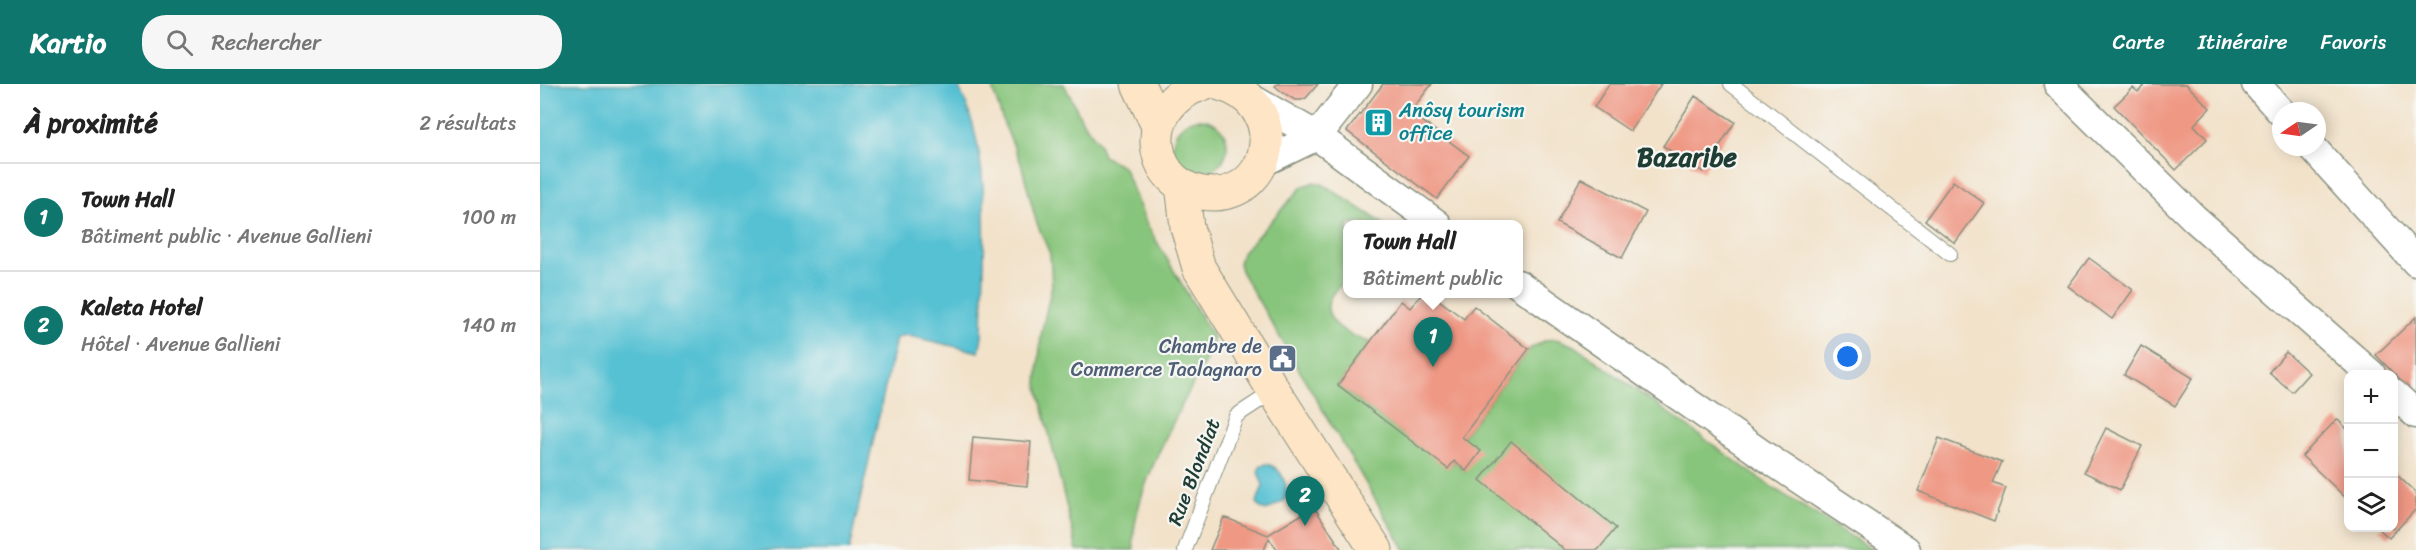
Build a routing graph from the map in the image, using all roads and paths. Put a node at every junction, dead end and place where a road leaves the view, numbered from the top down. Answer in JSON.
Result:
{"nodes":[{"id":1,"x":1138,"y":84,"type":"edge"},
{"id":2,"x":1202,"y":84,"type":"edge"},
{"id":3,"x":1358,"y":84,"type":"edge"},
{"id":4,"x":1731,"y":84,"type":"edge"},
{"id":5,"x":2058,"y":84,"type":"edge"},
{"id":6,"x":2256,"y":84,"type":"edge"},
{"id":7,"x":1234,"y":90,"type":"edge"},
{"id":8,"x":2272,"y":102,"type":"edge"},
{"id":9,"x":1158,"y":126,"type":"junction"},
{"id":10,"x":1317,"y":136,"type":"junction"},
{"id":11,"x":2320,"y":156,"type":"edge"},
{"id":12,"x":1261,"y":164,"type":"junction"},
{"id":13,"x":1182,"y":185,"type":"junction"},
{"id":14,"x":1217,"y":194,"type":"junction"},
{"id":15,"x":1430,"y":220,"type":"edge"},
{"id":16,"x":1950,"y":254,"type":"dead end"},
{"id":17,"x":2416,"y":262,"type":"edge"},
{"id":18,"x":1199,"y":268,"type":"junction"},
{"id":19,"x":1523,"y":288,"type":"edge"},
{"id":20,"x":2365,"y":370,"type":"edge"},
{"id":21,"x":1274,"y":391,"type":"junction"},
{"id":22,"x":2398,"y":398,"type":"edge"},
{"id":23,"x":2416,"y":414,"type":"edge"},
{"id":24,"x":1185,"y":550,"type":"edge"},
{"id":25,"x":1376,"y":550,"type":"edge"},
{"id":26,"x":1906,"y":550,"type":"edge"}],
"edges":[{"from":1,"to":9,"type":"main road"},
{"from":2,"to":9,"type":"main road"},
{"from":3,"to":10,"type":"street"},
{"from":4,"to":16,"type":"lane"},
{"from":5,"to":20,"type":"street"},
{"from":6,"to":8,"type":"street"},
{"from":7,"to":10,"type":"street"},
{"from":7,"to":12,"type":"main road"},
{"from":9,"to":13,"type":"main road"},
{"from":10,"to":12,"type":"street"},
{"from":10,"to":15,"type":"street"},
{"from":11,"to":17,"type":"street"},
{"from":12,"to":14,"type":"main road"},
{"from":13,"to":14,"type":"main road"},
{"from":13,"to":18,"type":"main road"},
{"from":14,"to":18,"type":"main road"},
{"from":18,"to":21,"type":"main road"},
{"from":19,"to":26,"type":"street"},
{"from":21,"to":24,"type":"lane","name":"Rue Blondiat"},
{"from":21,"to":25,"type":"main road"},
{"from":22,"to":23,"type":"street"}]}
